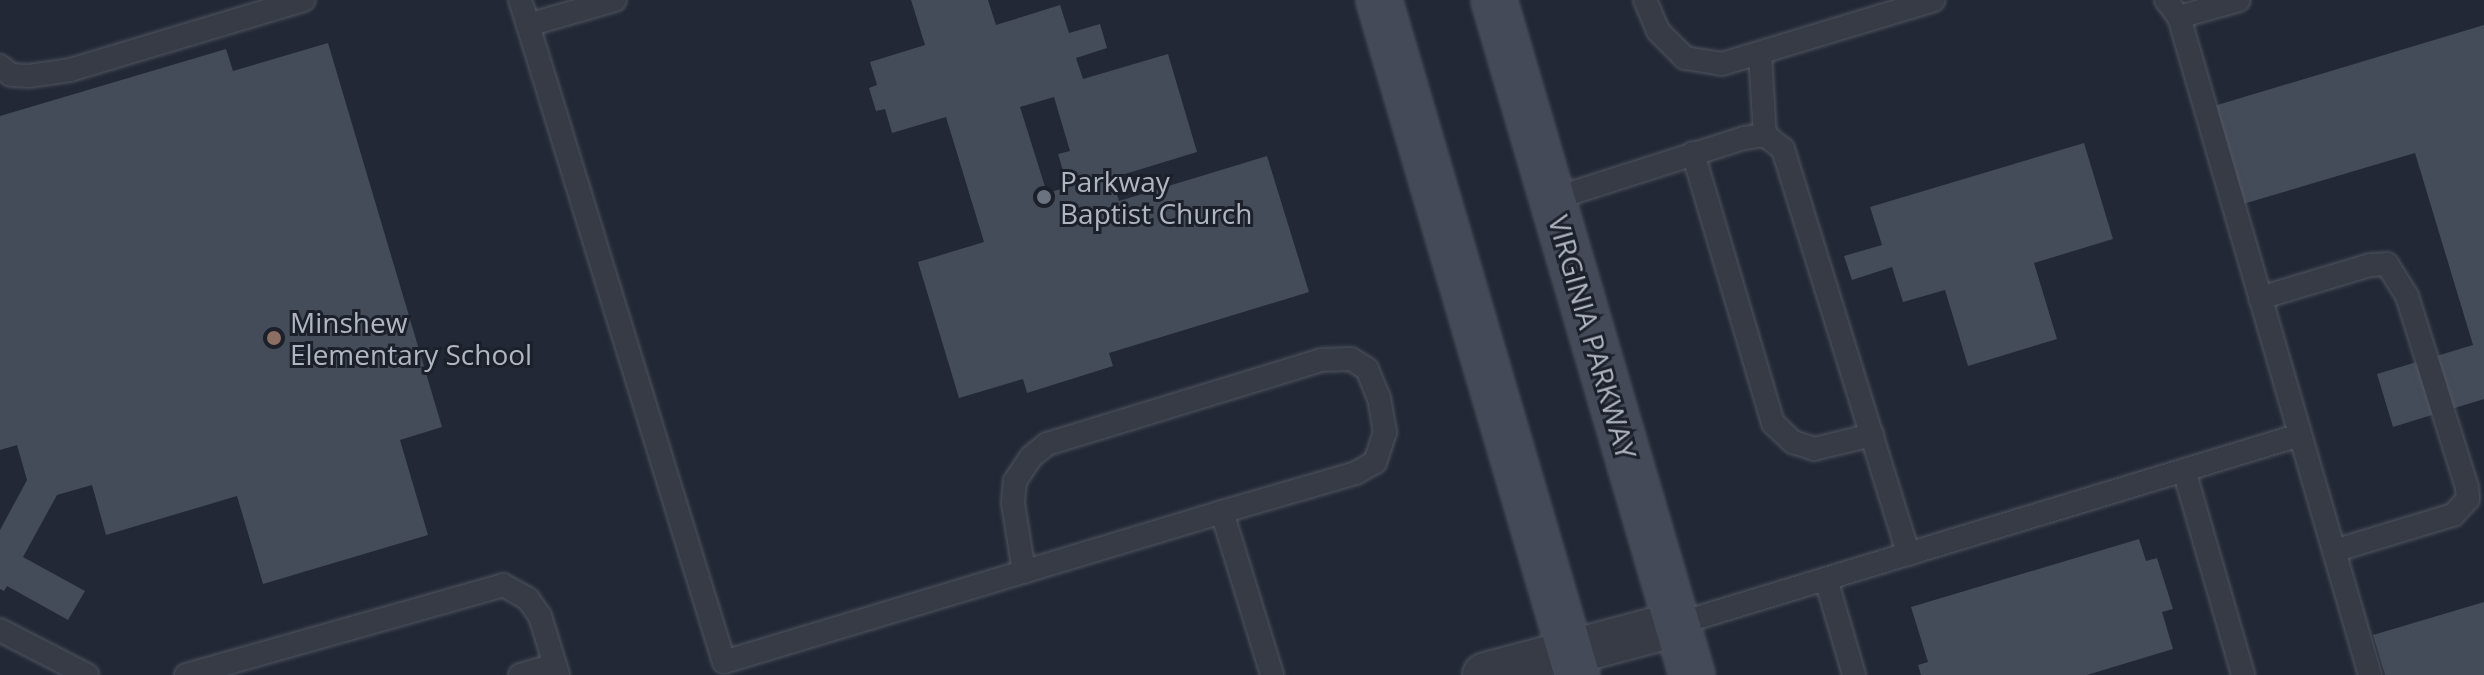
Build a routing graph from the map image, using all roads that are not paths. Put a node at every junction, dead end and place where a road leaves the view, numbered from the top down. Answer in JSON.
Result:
{"nodes":[{"id":1,"x":304,"y":0,"type":"edge"},
{"id":2,"x":520,"y":0,"type":"edge"},
{"id":3,"x":615,"y":0,"type":"edge"},
{"id":4,"x":1379,"y":0,"type":"edge"},
{"id":5,"x":1494,"y":0,"type":"edge"},
{"id":6,"x":1645,"y":0,"type":"edge"},
{"id":7,"x":1934,"y":0,"type":"edge"},
{"id":8,"x":2239,"y":0,"type":"edge"},
{"id":9,"x":2173,"y":8,"type":"edge"},
{"id":10,"x":528,"y":25,"type":"junction"},
{"id":11,"x":1760,"y":54,"type":"junction"},
{"id":12,"x":0,"y":66,"type":"edge"},
{"id":13,"x":1765,"y":135,"type":"junction"},
{"id":14,"x":1693,"y":153,"type":"junction"},
{"id":15,"x":1553,"y":199,"type":"junction"},
{"id":16,"x":2260,"y":298,"type":"junction"},
{"id":17,"x":1872,"y":435,"type":"junction"},
{"id":18,"x":2300,"y":435,"type":"junction"},
{"id":19,"x":2184,"y":470,"type":"junction"},
{"id":20,"x":1222,"y":512,"type":"junction"},
{"id":21,"x":2334,"y":551,"type":"junction"},
{"id":22,"x":1908,"y":554,"type":"junction"},
{"id":23,"x":1024,"y":572,"type":"junction"},
{"id":24,"x":1826,"y":579,"type":"junction"},
{"id":25,"x":1677,"y":624,"type":"junction"},
{"id":26,"x":0,"y":630,"type":"edge"},
{"id":27,"x":1573,"y":662,"type":"edge"},
{"id":28,"x":556,"y":670,"type":"edge"},
{"id":29,"x":87,"y":675,"type":"edge"},
{"id":30,"x":186,"y":675,"type":"edge"},
{"id":31,"x":520,"y":675,"type":"edge"},
{"id":32,"x":1272,"y":675,"type":"edge"},
{"id":33,"x":1485,"y":675,"type":"edge"},
{"id":34,"x":1692,"y":675,"type":"edge"},
{"id":35,"x":1854,"y":675,"type":"edge"},
{"id":36,"x":2243,"y":675,"type":"edge"},
{"id":37,"x":2370,"y":675,"type":"edge"}],
"edges":[{"from":1,"to":12,"type":"lane"},
{"from":2,"to":10,"type":"lane"},
{"from":3,"to":10,"type":"lane"},
{"from":4,"to":27,"type":"main road"},
{"from":5,"to":15,"type":"main road","name":"VIRGINIA PARKWAY"},
{"from":6,"to":11,"type":"lane"},
{"from":7,"to":11,"type":"lane"},
{"from":8,"to":9,"type":"lane"},
{"from":9,"to":16,"type":"lane"},
{"from":10,"to":23,"type":"lane"},
{"from":11,"to":13,"type":"lane"},
{"from":13,"to":14,"type":"lane"},
{"from":13,"to":17,"type":"lane"},
{"from":14,"to":15,"type":"lane"},
{"from":14,"to":17,"type":"lane"},
{"from":15,"to":25,"type":"main road","name":"VIRGINIA PARKWAY"},
{"from":16,"to":18,"type":"lane"},
{"from":16,"to":21,"type":"lane"},
{"from":17,"to":22,"type":"lane"},
{"from":18,"to":19,"type":"lane"},
{"from":18,"to":21,"type":"lane"},
{"from":19,"to":22,"type":"lane"},
{"from":19,"to":36,"type":"lane"},
{"from":20,"to":23,"type":"lane"},
{"from":20,"to":23,"type":"lane"},
{"from":20,"to":32,"type":"lane"},
{"from":21,"to":37,"type":"lane"},
{"from":22,"to":24,"type":"lane"},
{"from":24,"to":25,"type":"lane"},
{"from":24,"to":35,"type":"lane"},
{"from":25,"to":27,"type":"street"},
{"from":25,"to":34,"type":"main road","name":"VIRGINIA PARKWAY"},
{"from":26,"to":29,"type":"lane"},
{"from":27,"to":33,"type":"street"},
{"from":28,"to":30,"type":"lane"},
{"from":28,"to":31,"type":"lane"}]}
